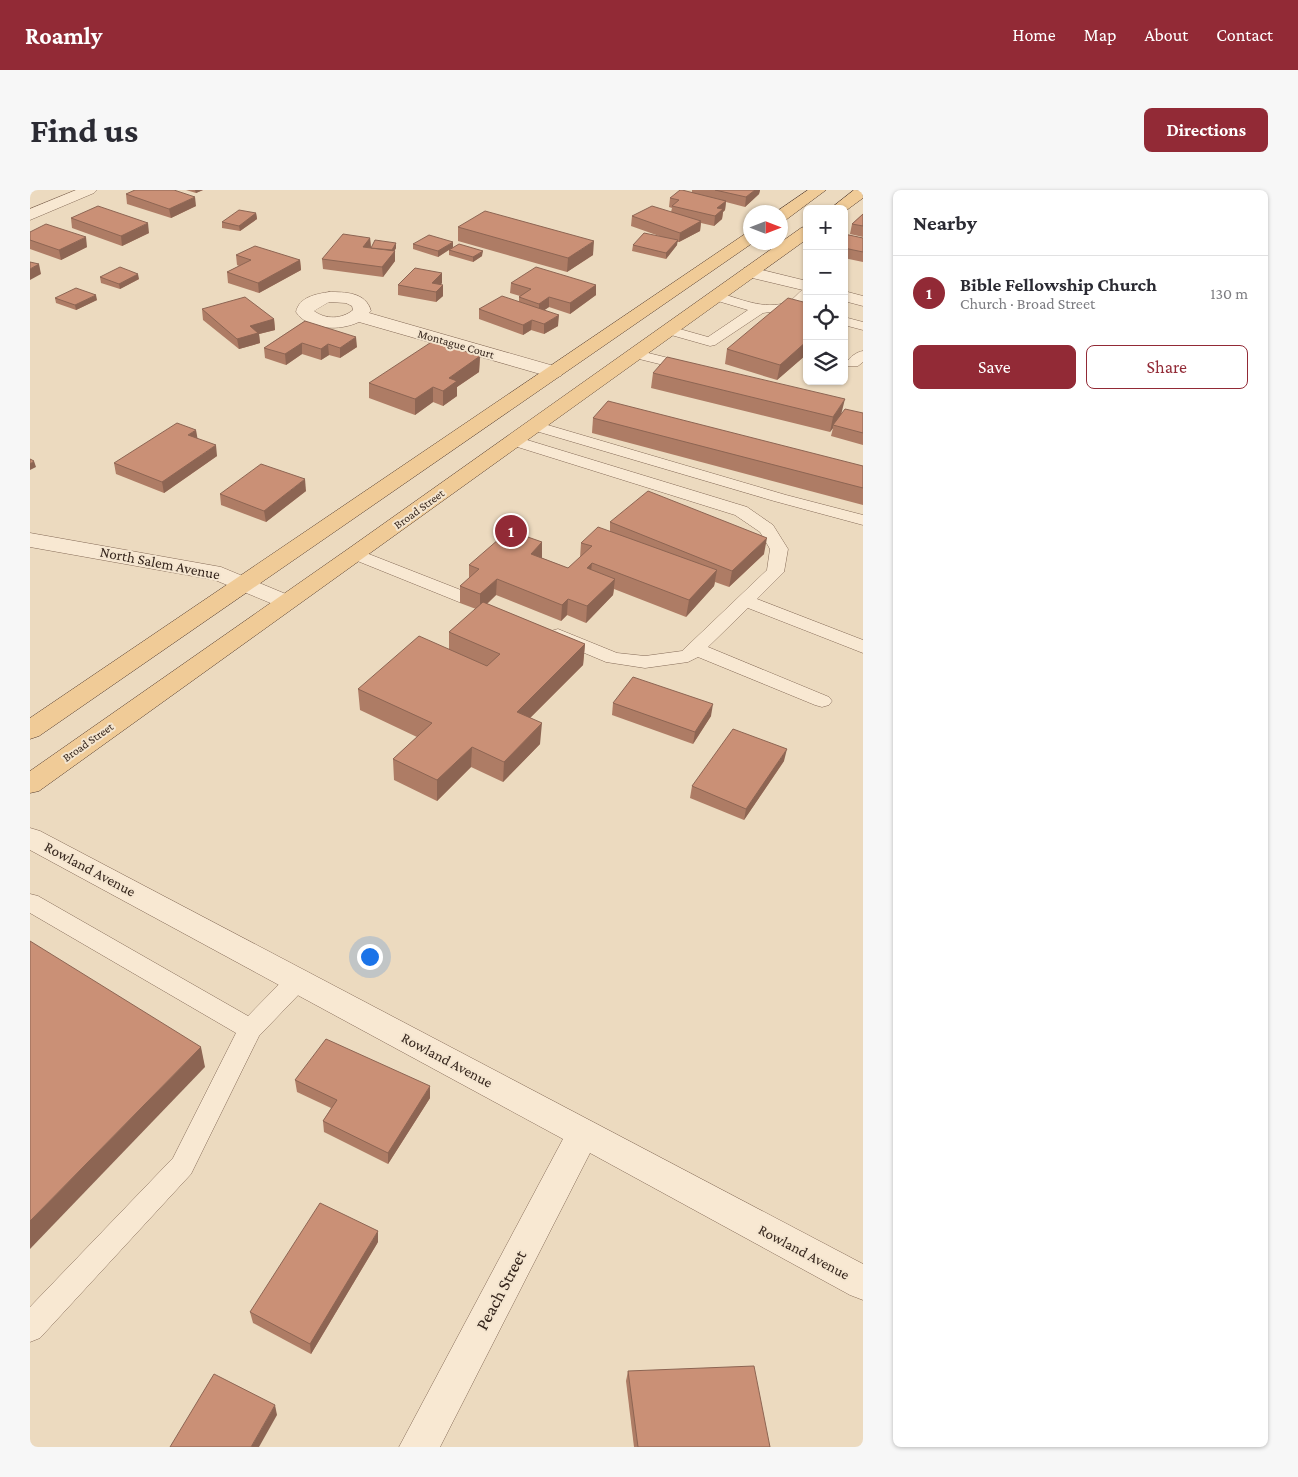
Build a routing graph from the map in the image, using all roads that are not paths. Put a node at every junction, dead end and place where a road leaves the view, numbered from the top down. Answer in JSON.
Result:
{"nodes":[{"id":1,"x":89,"y":190,"type":"edge"},
{"id":2,"x":818,"y":190,"type":"edge"},
{"id":3,"x":863,"y":191,"type":"edge"},
{"id":4,"x":844,"y":205,"type":"edge"},
{"id":5,"x":788,"y":211,"type":"edge"},
{"id":6,"x":30,"y":215,"type":"edge"},
{"id":7,"x":803,"y":234,"type":"edge"},
{"id":8,"x":743,"y":242,"type":"edge"},
{"id":9,"x":750,"y":272,"type":"junction"},
{"id":10,"x":803,"y":285,"type":"edge"},
{"id":11,"x":804,"y":295,"type":"edge"},
{"id":12,"x":716,"y":296,"type":"junction"},
{"id":13,"x":848,"y":297,"type":"edge"},
{"id":14,"x":863,"y":301,"type":"edge"},
{"id":15,"x":792,"y":306,"type":"junction"},
{"id":16,"x":759,"y":308,"type":"junction"},
{"id":17,"x":803,"y":309,"type":"edge"},
{"id":18,"x":359,"y":316,"type":"dead end"},
{"id":19,"x":848,"y":322,"type":"edge"},
{"id":20,"x":863,"y":326,"type":"edge"},
{"id":21,"x":670,"y":330,"type":"junction"},
{"id":22,"x":636,"y":354,"type":"junction"},
{"id":23,"x":703,"y":371,"type":"edge"},
{"id":24,"x":554,"y":372,"type":"junction"},
{"id":25,"x":534,"y":426,"type":"junction"},
{"id":26,"x":514,"y":441,"type":"junction"},
{"id":27,"x":863,"y":520,"type":"edge"},
{"id":28,"x":30,"y":540,"type":"edge"},
{"id":29,"x":356,"y":554,"type":"junction"},
{"id":30,"x":245,"y":584,"type":"junction"},
{"id":31,"x":465,"y":598,"type":"edge"},
{"id":32,"x":745,"y":601,"type":"junction"},
{"id":33,"x":285,"y":602,"type":"junction"},
{"id":34,"x":540,"y":628,"type":"edge"},
{"id":35,"x":863,"y":647,"type":"edge"},
{"id":36,"x":695,"y":649,"type":"junction"},
{"id":37,"x":822,"y":701,"type":"dead end"},
{"id":38,"x":30,"y":730,"type":"edge"},
{"id":39,"x":30,"y":784,"type":"edge"},
{"id":40,"x":32,"y":841,"type":"edge"},
{"id":41,"x":30,"y":902,"type":"edge"},
{"id":42,"x":298,"y":980,"type":"junction"},
{"id":43,"x":250,"y":1029,"type":"junction"},
{"id":44,"x":583,"y":1134,"type":"junction"},
{"id":45,"x":863,"y":1283,"type":"edge"},
{"id":46,"x":30,"y":1328,"type":"edge"},
{"id":47,"x":419,"y":1447,"type":"edge"}],
"edges":[{"from":1,"to":6,"type":"street"},
{"from":2,"to":5,"type":"main road"},
{"from":3,"to":4,"type":"main road"},
{"from":7,"to":9,"type":"main road","name":"Broad Street"},
{"from":8,"to":24,"type":"main road"},
{"from":9,"to":10,"type":"street"},
{"from":9,"to":12,"type":"main road","name":"Broad Street"},
{"from":11,"to":15,"type":"lane"},
{"from":12,"to":16,"type":"lane"},
{"from":12,"to":21,"type":"main road","name":"Broad Street"},
{"from":13,"to":14,"type":"street"},
{"from":15,"to":16,"type":"lane"},
{"from":15,"to":17,"type":"lane"},
{"from":16,"to":21,"type":"lane"},
{"from":18,"to":24,"type":"street","name":"Montague Court"},
{"from":19,"to":20,"type":"lane"},
{"from":21,"to":22,"type":"main road","name":"Broad Street"},
{"from":22,"to":23,"type":"lane"},
{"from":22,"to":25,"type":"main road","name":"Broad Street"},
{"from":24,"to":30,"type":"main road"},
{"from":25,"to":26,"type":"main road","name":"Broad Street"},
{"from":25,"to":27,"type":"lane"},
{"from":26,"to":29,"type":"main road","name":"Broad Street"},
{"from":26,"to":32,"type":"lane"},
{"from":28,"to":30,"type":"street","name":"North Salem Avenue"},
{"from":29,"to":31,"type":"lane"},
{"from":29,"to":33,"type":"main road","name":"Broad Street"},
{"from":30,"to":33,"type":"street","name":"North Salem Avenue"},
{"from":30,"to":38,"type":"main road"},
{"from":32,"to":35,"type":"lane"},
{"from":32,"to":36,"type":"lane"},
{"from":33,"to":39,"type":"main road","name":"Broad Street"},
{"from":34,"to":36,"type":"lane"},
{"from":36,"to":37,"type":"lane"},
{"from":40,"to":42,"type":"street","name":"Rowland Avenue"},
{"from":41,"to":43,"type":"lane"},
{"from":42,"to":43,"type":"lane"},
{"from":42,"to":44,"type":"street","name":"Rowland Avenue"},
{"from":43,"to":46,"type":"lane"},
{"from":44,"to":45,"type":"street","name":"Rowland Avenue"},
{"from":44,"to":47,"type":"street","name":"Peach Street"}]}
